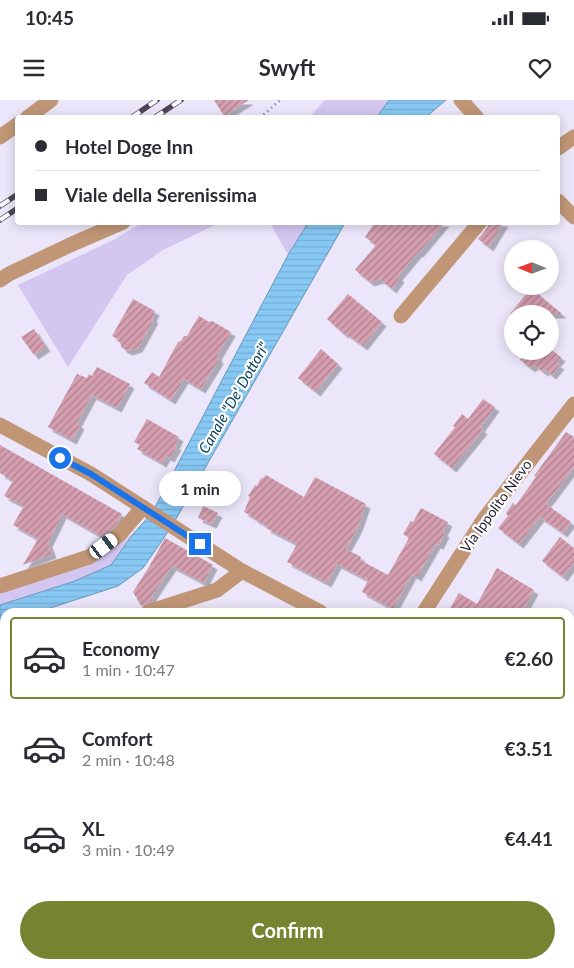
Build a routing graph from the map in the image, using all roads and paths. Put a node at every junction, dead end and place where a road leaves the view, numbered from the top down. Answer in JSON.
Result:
{"nodes":[{"id":1,"x":51,"y":100,"type":"edge"},
{"id":2,"x":280,"y":100,"type":"edge"},
{"id":3,"x":461,"y":100,"type":"edge"},
{"id":4,"x":31,"y":115,"type":"edge"},
{"id":5,"x":263,"y":115,"type":"edge"},
{"id":6,"x":474,"y":115,"type":"edge"},
{"id":7,"x":15,"y":126,"type":"edge"},
{"id":8,"x":0,"y":137,"type":"edge"},
{"id":9,"x":574,"y":137,"type":"edge"},
{"id":10,"x":560,"y":147,"type":"edge"},
{"id":11,"x":560,"y":203,"type":"edge"},
{"id":12,"x":574,"y":217,"type":"edge"},
{"id":13,"x":116,"y":225,"type":"edge"},
{"id":14,"x":477,"y":225,"type":"edge"},
{"id":15,"x":0,"y":280,"type":"edge"},
{"id":16,"x":401,"y":316,"type":"dead end"},
{"id":17,"x":574,"y":404,"type":"edge"},
{"id":18,"x":0,"y":425,"type":"edge"},
{"id":19,"x":147,"y":510,"type":"junction"},
{"id":20,"x":242,"y":571,"type":"junction"},
{"id":21,"x":0,"y":586,"type":"edge"},
{"id":22,"x":161,"y":608,"type":"edge"},
{"id":23,"x":312,"y":608,"type":"edge"},
{"id":24,"x":427,"y":608,"type":"edge"}],
"edges":[{"from":1,"to":4,"type":"street"},
{"from":2,"to":5,"type":"path"},
{"from":3,"to":6,"type":"street"},
{"from":7,"to":8,"type":"street"},
{"from":9,"to":10,"type":"street"},
{"from":11,"to":12,"type":"street"},
{"from":13,"to":15,"type":"street"},
{"from":14,"to":16,"type":"street"},
{"from":17,"to":24,"type":"street","name":"Via Ippolito Nievo"},
{"from":18,"to":19,"type":"street"},
{"from":19,"to":20,"type":"street"},
{"from":19,"to":21,"type":"street"},
{"from":20,"to":22,"type":"street"},
{"from":20,"to":23,"type":"street"}]}
